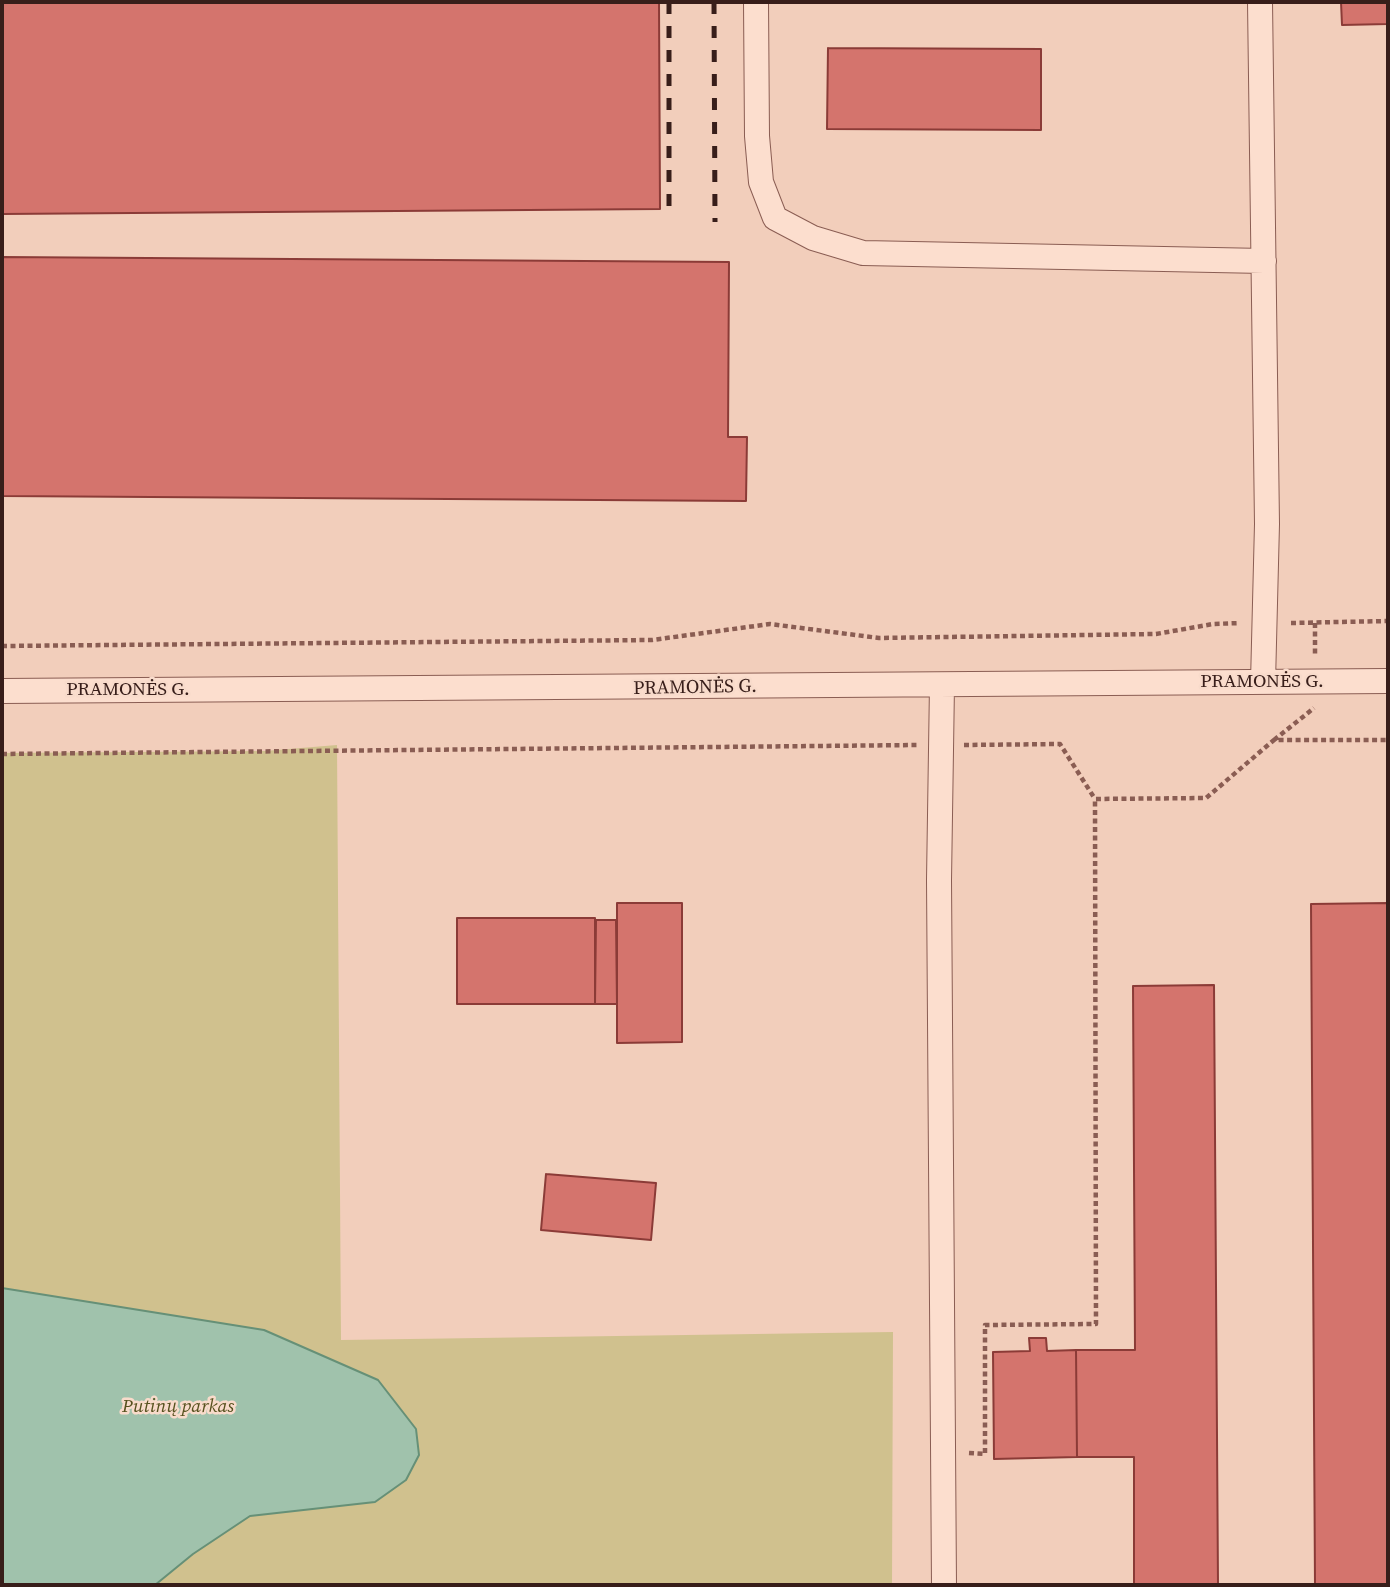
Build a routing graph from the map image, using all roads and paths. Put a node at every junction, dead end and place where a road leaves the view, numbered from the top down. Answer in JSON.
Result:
{"nodes":[{"id":1,"x":756,"y":2,"type":"edge"},
{"id":2,"x":1261,"y":2,"type":"edge"},
{"id":3,"x":1264,"y":261,"type":"junction"},
{"id":4,"x":1388,"y":621,"type":"edge"},
{"id":5,"x":1264,"y":622,"type":"junction"},
{"id":6,"x":2,"y":646,"type":"edge"},
{"id":7,"x":1388,"y":681,"type":"edge"},
{"id":8,"x":1263,"y":682,"type":"junction"},
{"id":9,"x":942,"y":685,"type":"junction"},
{"id":10,"x":2,"y":691,"type":"edge"},
{"id":11,"x":1388,"y":740,"type":"edge"},
{"id":12,"x":941,"y":745,"type":"junction"},
{"id":13,"x":2,"y":754,"type":"edge"},
{"id":14,"x":1095,"y":799,"type":"junction"},
{"id":15,"x":943,"y":1453,"type":"junction"},
{"id":16,"x":944,"y":1585,"type":"edge"}],
"edges":[{"from":1,"to":3,"type":"street"},
{"from":2,"to":3,"type":"street"},
{"from":3,"to":5,"type":"street"},
{"from":4,"to":5,"type":"path"},
{"from":5,"to":6,"type":"path"},
{"from":5,"to":8,"type":"street"},
{"from":7,"to":8,"type":"street","name":"PRAMONĖS G."},
{"from":8,"to":9,"type":"street","name":"PRAMONĖS G."},
{"from":9,"to":10,"type":"street","name":"PRAMONĖS G."},
{"from":9,"to":12,"type":"street"},
{"from":11,"to":14,"type":"path"},
{"from":12,"to":13,"type":"path"},
{"from":12,"to":14,"type":"path"},
{"from":12,"to":15,"type":"street"},
{"from":14,"to":15,"type":"path"},
{"from":15,"to":16,"type":"street"}]}
